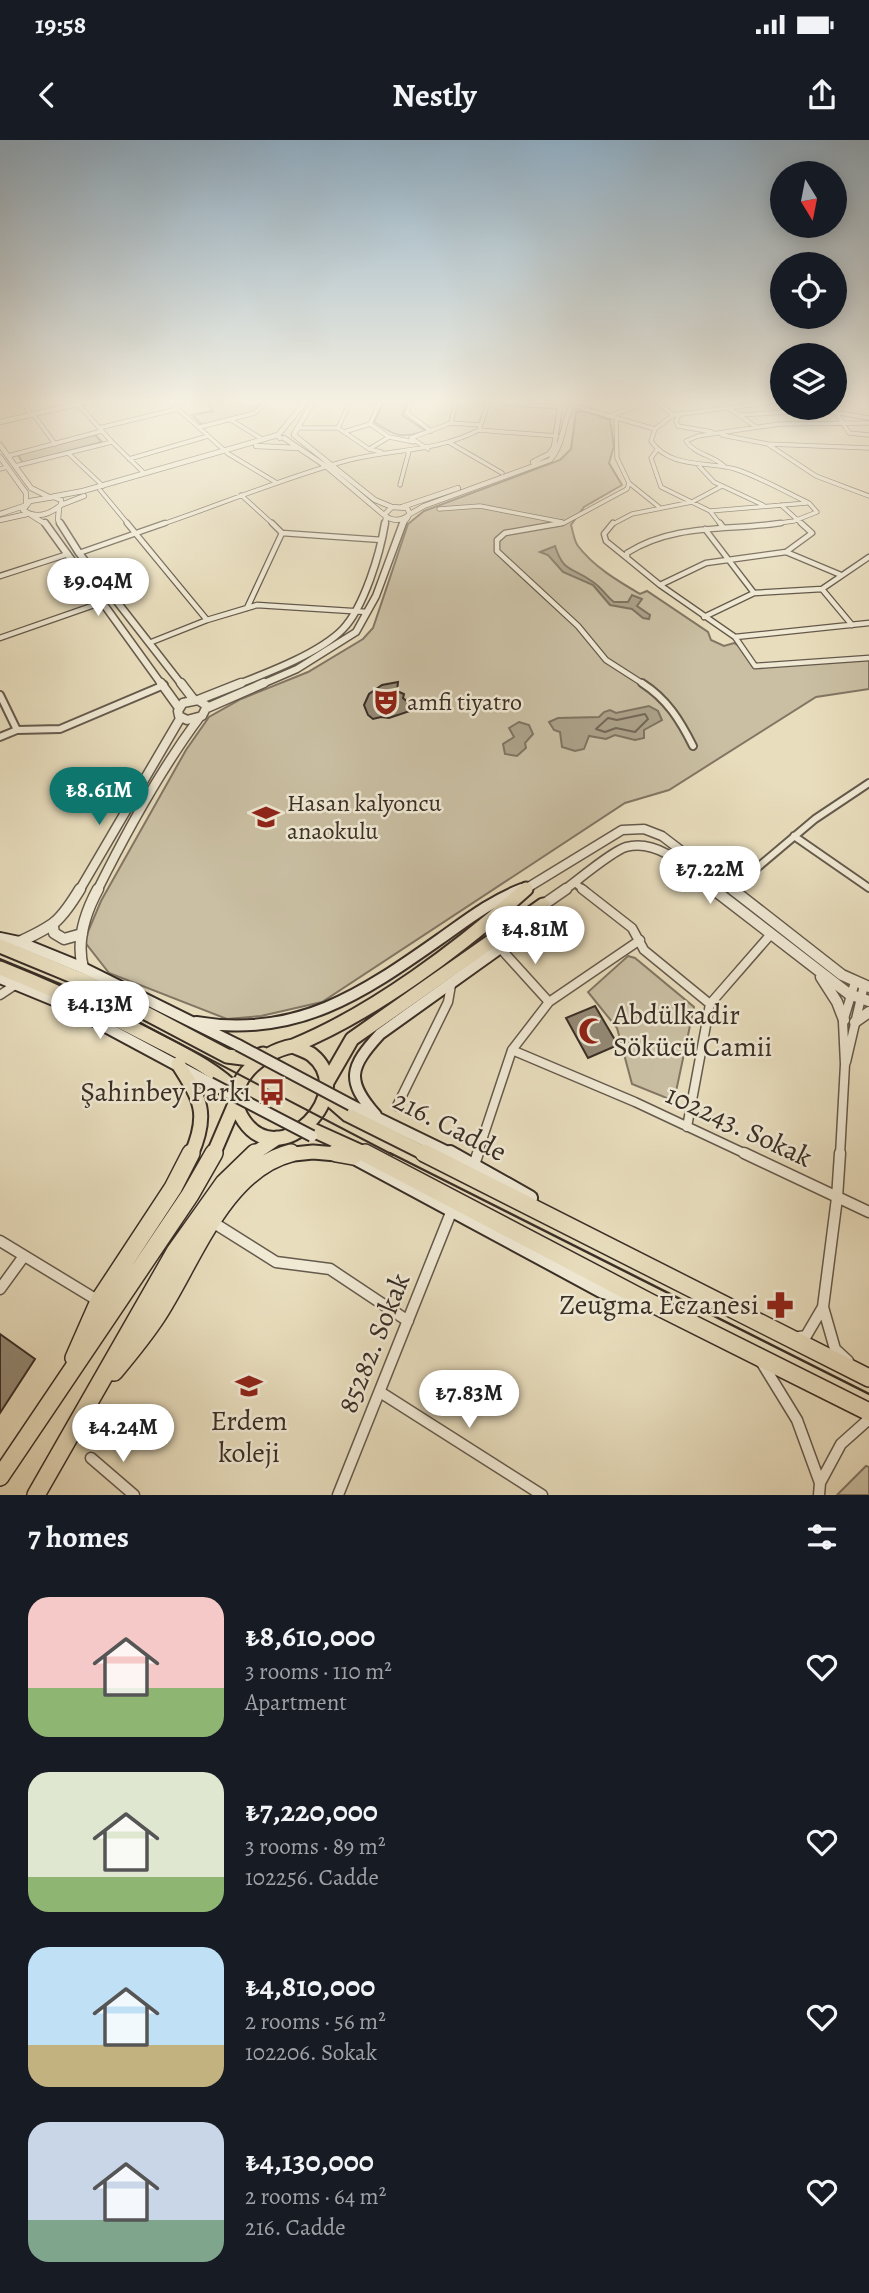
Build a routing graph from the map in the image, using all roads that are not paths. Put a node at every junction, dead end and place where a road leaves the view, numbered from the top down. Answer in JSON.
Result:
{"nodes":[{"id":1,"x":4,"y":463,"type":"edge"},
{"id":2,"x":13,"y":463,"type":"edge"},
{"id":3,"x":27,"y":463,"type":"edge"},
{"id":4,"x":78,"y":463,"type":"edge"},
{"id":5,"x":134,"y":463,"type":"edge"},
{"id":6,"x":180,"y":463,"type":"edge"},
{"id":7,"x":184,"y":463,"type":"edge"},
{"id":8,"x":244,"y":463,"type":"edge"},
{"id":9,"x":322,"y":463,"type":"edge"},
{"id":10,"x":343,"y":463,"type":"edge"},
{"id":11,"x":406,"y":463,"type":"edge"},
{"id":12,"x":485,"y":463,"type":"edge"},
{"id":13,"x":526,"y":463,"type":"edge"},
{"id":14,"x":541,"y":463,"type":"edge"},
{"id":15,"x":620,"y":463,"type":"edge"},
{"id":16,"x":652,"y":463,"type":"edge"},
{"id":17,"x":692,"y":463,"type":"edge"},
{"id":18,"x":722,"y":463,"type":"edge"},
{"id":19,"x":797,"y":463,"type":"edge"},
{"id":20,"x":334,"y":465,"type":"junction"},
{"id":21,"x":15,"y":466,"type":"junction"},
{"id":22,"x":699,"y":466,"type":"junction"},
{"id":23,"x":327,"y":467,"type":"junction"},
{"id":24,"x":725,"y":467,"type":"junction"},
{"id":25,"x":144,"y":473,"type":"junction"},
{"id":26,"x":502,"y":473,"type":"junction"},
{"id":27,"x":629,"y":483,"type":"junction"},
{"id":28,"x":277,"y":484,"type":"junction"},
{"id":29,"x":400,"y":485,"type":"dead end"},
{"id":30,"x":722,"y":486,"type":"junction"},
{"id":31,"x":102,"y":488,"type":"junction"},
{"id":32,"x":241,"y":495,"type":"junction"},
{"id":33,"x":869,"y":496,"type":"edge"},
{"id":34,"x":50,"y":497,"type":"junction"},
{"id":35,"x":692,"y":502,"type":"junction"},
{"id":36,"x":381,"y":503,"type":"junction"},
{"id":37,"x":415,"y":503,"type":"junction"},
{"id":38,"x":809,"y":503,"type":"junction"},
{"id":39,"x":25,"y":505,"type":"junction"},
{"id":40,"x":781,"y":505,"type":"junction"},
{"id":41,"x":765,"y":506,"type":"junction"},
{"id":42,"x":60,"y":507,"type":"junction"},
{"id":43,"x":392,"y":507,"type":"junction"},
{"id":44,"x":402,"y":507,"type":"junction"},
{"id":45,"x":659,"y":508,"type":"junction"},
{"id":46,"x":439,"y":509,"type":"dead end"},
{"id":47,"x":709,"y":511,"type":"junction"},
{"id":48,"x":0,"y":514,"type":"edge"},
{"id":49,"x":29,"y":515,"type":"junction"},
{"id":50,"x":385,"y":516,"type":"junction"},
{"id":51,"x":409,"y":516,"type":"junction"},
{"id":52,"x":0,"y":520,"type":"edge"},
{"id":53,"x":800,"y":522,"type":"junction"},
{"id":54,"x":564,"y":523,"type":"junction"},
{"id":55,"x":723,"y":527,"type":"junction"},
{"id":56,"x":705,"y":528,"type":"junction"},
{"id":57,"x":134,"y":533,"type":"junction"},
{"id":58,"x":282,"y":533,"type":"junction"},
{"id":59,"x":382,"y":540,"type":"junction"},
{"id":60,"x":786,"y":552,"type":"junction"},
{"id":61,"x":79,"y":553,"type":"junction"},
{"id":62,"x":68,"y":554,"type":"junction"},
{"id":63,"x":869,"y":557,"type":"edge"},
{"id":64,"x":627,"y":558,"type":"junction"},
{"id":65,"x":730,"y":559,"type":"junction"},
{"id":66,"x":841,"y":575,"type":"junction"},
{"id":67,"x":0,"y":576,"type":"edge"},
{"id":68,"x":660,"y":585,"type":"junction"},
{"id":69,"x":821,"y":589,"type":"junction"},
{"id":70,"x":754,"y":593,"type":"junction"},
{"id":71,"x":103,"y":602,"type":"junction"},
{"id":72,"x":247,"y":608,"type":"junction"},
{"id":73,"x":356,"y":612,"type":"junction"},
{"id":74,"x":367,"y":612,"type":"junction"},
{"id":75,"x":704,"y":617,"type":"junction"},
{"id":76,"x":207,"y":620,"type":"junction"},
{"id":77,"x":869,"y":624,"type":"edge"},
{"id":78,"x":852,"y":625,"type":"junction"},
{"id":79,"x":736,"y":637,"type":"junction"},
{"id":80,"x":0,"y":638,"type":"edge"},
{"id":81,"x":149,"y":643,"type":"junction"},
{"id":82,"x":869,"y":658,"type":"edge"},
{"id":83,"x":164,"y":685,"type":"junction"},
{"id":84,"x":187,"y":691,"type":"junction"},
{"id":85,"x":217,"y":694,"type":"junction"},
{"id":86,"x":0,"y":695,"type":"edge"},
{"id":87,"x":196,"y":700,"type":"junction"},
{"id":88,"x":207,"y":708,"type":"junction"},
{"id":89,"x":180,"y":713,"type":"junction"},
{"id":90,"x":199,"y":718,"type":"junction"},
{"id":91,"x":16,"y":730,"type":"junction"},
{"id":92,"x":0,"y":737,"type":"edge"},
{"id":93,"x":693,"y":746,"type":"dead end"},
{"id":94,"x":869,"y":783,"type":"edge"},
{"id":95,"x":794,"y":836,"type":"junction"},
{"id":96,"x":576,"y":883,"type":"junction"},
{"id":97,"x":527,"y":888,"type":"junction"},
{"id":98,"x":869,"y":888,"type":"edge"},
{"id":99,"x":732,"y":889,"type":"junction"},
{"id":100,"x":543,"y":905,"type":"junction"},
{"id":101,"x":53,"y":927,"type":"junction"},
{"id":102,"x":82,"y":934,"type":"junction"},
{"id":103,"x":771,"y":934,"type":"junction"},
{"id":104,"x":0,"y":938,"type":"edge"},
{"id":105,"x":640,"y":940,"type":"junction"},
{"id":106,"x":19,"y":942,"type":"junction"},
{"id":107,"x":0,"y":946,"type":"edge"},
{"id":108,"x":500,"y":949,"type":"junction"},
{"id":109,"x":812,"y":966,"type":"junction"},
{"id":110,"x":0,"y":968,"type":"edge"},
{"id":111,"x":83,"y":968,"type":"junction"},
{"id":112,"x":0,"y":978,"type":"edge"},
{"id":113,"x":17,"y":984,"type":"junction"},
{"id":114,"x":452,"y":985,"type":"junction"},
{"id":115,"x":863,"y":985,"type":"edge"},
{"id":116,"x":849,"y":994,"type":"junction"},
{"id":117,"x":0,"y":995,"type":"edge"},
{"id":118,"x":864,"y":1000,"type":"edge"},
{"id":119,"x":549,"y":1002,"type":"junction"},
{"id":120,"x":709,"y":1004,"type":"junction"},
{"id":121,"x":869,"y":1012,"type":"edge"},
{"id":122,"x":844,"y":1020,"type":"junction"},
{"id":123,"x":855,"y":1022,"type":"junction"},
{"id":124,"x":196,"y":1023,"type":"junction"},
{"id":125,"x":293,"y":1046,"type":"junction"},
{"id":126,"x":512,"y":1050,"type":"junction"},
{"id":127,"x":263,"y":1054,"type":"junction"},
{"id":128,"x":178,"y":1064,"type":"junction"},
{"id":129,"x":845,"y":1064,"type":"junction"},
{"id":130,"x":326,"y":1090,"type":"junction"},
{"id":131,"x":238,"y":1096,"type":"junction"},
{"id":132,"x":397,"y":1106,"type":"dead end"},
{"id":133,"x":382,"y":1121,"type":"junction"},
{"id":134,"x":687,"y":1127,"type":"junction"},
{"id":135,"x":309,"y":1131,"type":"junction"},
{"id":136,"x":277,"y":1138,"type":"junction"},
{"id":137,"x":353,"y":1156,"type":"junction"},
{"id":138,"x":474,"y":1165,"type":"junction"},
{"id":139,"x":837,"y":1198,"type":"junction"},
{"id":140,"x":453,"y":1209,"type":"junction"},
{"id":141,"x":869,"y":1212,"type":"edge"},
{"id":142,"x":212,"y":1222,"type":"junction"},
{"id":143,"x":0,"y":1241,"type":"edge"},
{"id":144,"x":24,"y":1256,"type":"junction"},
{"id":145,"x":652,"y":1271,"type":"junction"},
{"id":146,"x":0,"y":1289,"type":"edge"},
{"id":147,"x":99,"y":1301,"type":"junction"},
{"id":148,"x":649,"y":1302,"type":"junction"},
{"id":149,"x":823,"y":1307,"type":"junction"},
{"id":150,"x":408,"y":1321,"type":"junction"},
{"id":151,"x":790,"y":1339,"type":"junction"},
{"id":152,"x":757,"y":1356,"type":"junction"},
{"id":153,"x":67,"y":1374,"type":"junction"},
{"id":154,"x":865,"y":1376,"type":"edge"},
{"id":155,"x":380,"y":1392,"type":"junction"},
{"id":156,"x":95,"y":1396,"type":"junction"},
{"id":157,"x":869,"y":1412,"type":"edge"},
{"id":158,"x":869,"y":1419,"type":"edge"},
{"id":159,"x":91,"y":1458,"type":"dead end"},
{"id":160,"x":0,"y":1477,"type":"edge"},
{"id":161,"x":820,"y":1489,"type":"edge"},
{"id":162,"x":36,"y":1495,"type":"edge"},
{"id":163,"x":134,"y":1495,"type":"edge"},
{"id":164,"x":338,"y":1495,"type":"edge"},
{"id":165,"x":542,"y":1495,"type":"edge"}],
"edges":[{"from":1,"to":39,"type":"street"},
{"from":2,"to":21,"type":"street"},
{"from":3,"to":21,"type":"street"},
{"from":4,"to":31,"type":"street"},
{"from":5,"to":25,"type":"street"},
{"from":6,"to":25,"type":"street"},
{"from":7,"to":31,"type":"street"},
{"from":8,"to":28,"type":"street"},
{"from":9,"to":23,"type":"street"},
{"from":10,"to":20,"type":"street"},
{"from":11,"to":29,"type":"street"},
{"from":12,"to":26,"type":"street"},
{"from":13,"to":26,"type":"street"},
{"from":14,"to":51,"type":"street"},
{"from":15,"to":27,"type":"street"},
{"from":16,"to":35,"type":"street"},
{"from":17,"to":22,"type":"street"},
{"from":18,"to":24,"type":"street"},
{"from":19,"to":33,"type":"street"},
{"from":20,"to":23,"type":"street"},
{"from":20,"to":36,"type":"street"},
{"from":21,"to":34,"type":"street"},
{"from":22,"to":24,"type":"street"},
{"from":22,"to":30,"type":"street"},
{"from":23,"to":28,"type":"street"},
{"from":23,"to":50,"type":"street"},
{"from":24,"to":38,"type":"street"},
{"from":25,"to":31,"type":"street"},
{"from":26,"to":37,"type":"street"},
{"from":27,"to":45,"type":"street"},
{"from":27,"to":54,"type":"street"},
{"from":28,"to":32,"type":"street"},
{"from":30,"to":35,"type":"street"},
{"from":30,"to":41,"type":"street"},
{"from":31,"to":34,"type":"street"},
{"from":31,"to":42,"type":"street"},
{"from":31,"to":57,"type":"street"},
{"from":32,"to":57,"type":"street"},
{"from":32,"to":58,"type":"street"},
{"from":34,"to":39,"type":"street"},
{"from":34,"to":42,"type":"street"},
{"from":35,"to":45,"type":"street"},
{"from":35,"to":47,"type":"street"},
{"from":36,"to":37,"type":"street"},
{"from":36,"to":43,"type":"street"},
{"from":37,"to":44,"type":"street"},
{"from":38,"to":40,"type":"street"},
{"from":38,"to":53,"type":"street"},
{"from":39,"to":48,"type":"street"},
{"from":39,"to":49,"type":"street"},
{"from":40,"to":41,"type":"street"},
{"from":40,"to":53,"type":"street"},
{"from":41,"to":47,"type":"street"},
{"from":42,"to":49,"type":"street"},
{"from":42,"to":61,"type":"street"},
{"from":43,"to":44,"type":"street"},
{"from":43,"to":50,"type":"street"},
{"from":44,"to":51,"type":"street"},
{"from":45,"to":64,"type":"street"},
{"from":46,"to":54,"type":"street"},
{"from":47,"to":55,"type":"street"},
{"from":49,"to":52,"type":"street"},
{"from":49,"to":62,"type":"street"},
{"from":50,"to":51,"type":"street"},
{"from":50,"to":59,"type":"street"},
{"from":51,"to":74,"type":"street"},
{"from":53,"to":55,"type":"street"},
{"from":53,"to":60,"type":"street"},
{"from":54,"to":93,"type":"street"},
{"from":55,"to":56,"type":"street"},
{"from":56,"to":64,"type":"street"},
{"from":56,"to":65,"type":"street"},
{"from":57,"to":61,"type":"street"},
{"from":57,"to":76,"type":"street"},
{"from":58,"to":59,"type":"street"},
{"from":58,"to":72,"type":"street"},
{"from":59,"to":73,"type":"street"},
{"from":60,"to":65,"type":"street"},
{"from":60,"to":66,"type":"street"},
{"from":61,"to":81,"type":"street"},
{"from":62,"to":67,"type":"street"},
{"from":62,"to":71,"type":"street"},
{"from":63,"to":66,"type":"street"},
{"from":64,"to":68,"type":"street"},
{"from":65,"to":68,"type":"street"},
{"from":65,"to":70,"type":"street"},
{"from":66,"to":69,"type":"street"},
{"from":68,"to":75,"type":"street"},
{"from":69,"to":70,"type":"street"},
{"from":69,"to":78,"type":"street"},
{"from":70,"to":75,"type":"street"},
{"from":71,"to":80,"type":"street"},
{"from":71,"to":83,"type":"street"},
{"from":72,"to":73,"type":"street"},
{"from":72,"to":76,"type":"street"},
{"from":73,"to":74,"type":"street"},
{"from":73,"to":85,"type":"street"},
{"from":74,"to":88,"type":"street"},
{"from":75,"to":79,"type":"street"},
{"from":76,"to":81,"type":"street"},
{"from":77,"to":78,"type":"street"},
{"from":78,"to":79,"type":"street"},
{"from":79,"to":82,"type":"street"},
{"from":81,"to":84,"type":"street"},
{"from":83,"to":89,"type":"street"},
{"from":83,"to":91,"type":"street"},
{"from":84,"to":85,"type":"street"},
{"from":84,"to":87,"type":"street"},
{"from":85,"to":87,"type":"street"},
{"from":86,"to":91,"type":"street"},
{"from":87,"to":88,"type":"street"},
{"from":87,"to":89,"type":"street"},
{"from":88,"to":90,"type":"street"},
{"from":89,"to":90,"type":"street"},
{"from":89,"to":101,"type":"street"},
{"from":90,"to":102,"type":"street"},
{"from":91,"to":92,"type":"street"},
{"from":94,"to":95,"type":"street"},
{"from":95,"to":98,"type":"street"},
{"from":95,"to":99,"type":"street"},
{"from":96,"to":100,"type":"street"},
{"from":96,"to":103,"type":"street"},
{"from":96,"to":105,"type":"street"},
{"from":97,"to":99,"type":"street"},
{"from":97,"to":124,"type":"main road"},
{"from":97,"to":125,"type":"main road"},
{"from":99,"to":115,"type":"street"},
{"from":100,"to":108,"type":"main road"},
{"from":100,"to":130,"type":"main road"},
{"from":101,"to":102,"type":"street"},
{"from":101,"to":106,"type":"street"},
{"from":102,"to":111,"type":"street"},
{"from":103,"to":109,"type":"street"},
{"from":103,"to":120,"type":"street"},
{"from":104,"to":106,"type":"main road","name":"216. Cadde"},
{"from":105,"to":119,"type":"street"},
{"from":105,"to":120,"type":"street"},
{"from":106,"to":111,"type":"main road","name":"216. Cadde"},
{"from":107,"to":127,"type":"main road"},
{"from":108,"to":114,"type":"main road"},
{"from":108,"to":119,"type":"street"},
{"from":109,"to":116,"type":"street"},
{"from":109,"to":122,"type":"street"},
{"from":110,"to":131,"type":"main road"},
{"from":111,"to":124,"type":"main road","name":"216. Cadde"},
{"from":112,"to":113,"type":"main road"},
{"from":113,"to":117,"type":"street"},
{"from":113,"to":128,"type":"main road"},
{"from":114,"to":132,"type":"street"},
{"from":114,"to":133,"type":"main road"},
{"from":115,"to":116,"type":"street"},
{"from":115,"to":118,"type":"street"},
{"from":116,"to":118,"type":"street"},
{"from":116,"to":122,"type":"street"},
{"from":118,"to":123,"type":"street"},
{"from":119,"to":126,"type":"street"},
{"from":120,"to":134,"type":"street"},
{"from":121,"to":123,"type":"street"},
{"from":122,"to":129,"type":"street"},
{"from":123,"to":129,"type":"street"},
{"from":124,"to":133,"type":"main road","name":"216. Cadde","bridge":true},
{"from":125,"to":127,"type":"main road"},
{"from":125,"to":130,"type":"main road"},
{"from":126,"to":134,"type":"street","name":"102243. Sokak"},
{"from":126,"to":138,"type":"street"},
{"from":127,"to":131,"type":"main road"},
{"from":128,"to":135,"type":"main road","bridge":true},
{"from":128,"to":147,"type":"main road"},
{"from":129,"to":139,"type":"street"},
{"from":130,"to":135,"type":"main road"},
{"from":130,"to":145,"type":"main road"},
{"from":131,"to":136,"type":"main road"},
{"from":131,"to":153,"type":"main road"},
{"from":133,"to":138,"type":"main road","name":"216. Cadde"},
{"from":134,"to":139,"type":"street","name":"102243. Sokak"},
{"from":135,"to":136,"type":"main road"},
{"from":135,"to":137,"type":"main road"},
{"from":135,"to":148,"type":"main road"},
{"from":136,"to":156,"type":"main road"},
{"from":137,"to":140,"type":"main road"},
{"from":137,"to":142,"type":"main road"},
{"from":138,"to":145,"type":"main road","name":"216. Cadde"},
{"from":139,"to":141,"type":"street","name":"102243. Sokak"},
{"from":139,"to":149,"type":"street"},
{"from":140,"to":148,"type":"main road"},
{"from":140,"to":150,"type":"street","name":"85282. Sokak"},
{"from":142,"to":150,"type":"street"},
{"from":142,"to":156,"type":"main road"},
{"from":143,"to":144,"type":"street"},
{"from":144,"to":146,"type":"street"},
{"from":144,"to":147,"type":"street"},
{"from":145,"to":151,"type":"main road","name":"216. Cadde"},
{"from":147,"to":153,"type":"main road"},
{"from":148,"to":152,"type":"main road"},
{"from":149,"to":151,"type":"street"},
{"from":149,"to":154,"type":"street"},
{"from":150,"to":155,"type":"street","name":"85282. Sokak"},
{"from":151,"to":154,"type":"main road","name":"216. Cadde"},
{"from":152,"to":157,"type":"main road"},
{"from":152,"to":161,"type":"street"},
{"from":153,"to":160,"type":"main road"},
{"from":155,"to":164,"type":"street","name":"85282. Sokak"},
{"from":155,"to":165,"type":"street"},
{"from":156,"to":162,"type":"main road"},
{"from":158,"to":161,"type":"street"},
{"from":159,"to":163,"type":"street"}]}
